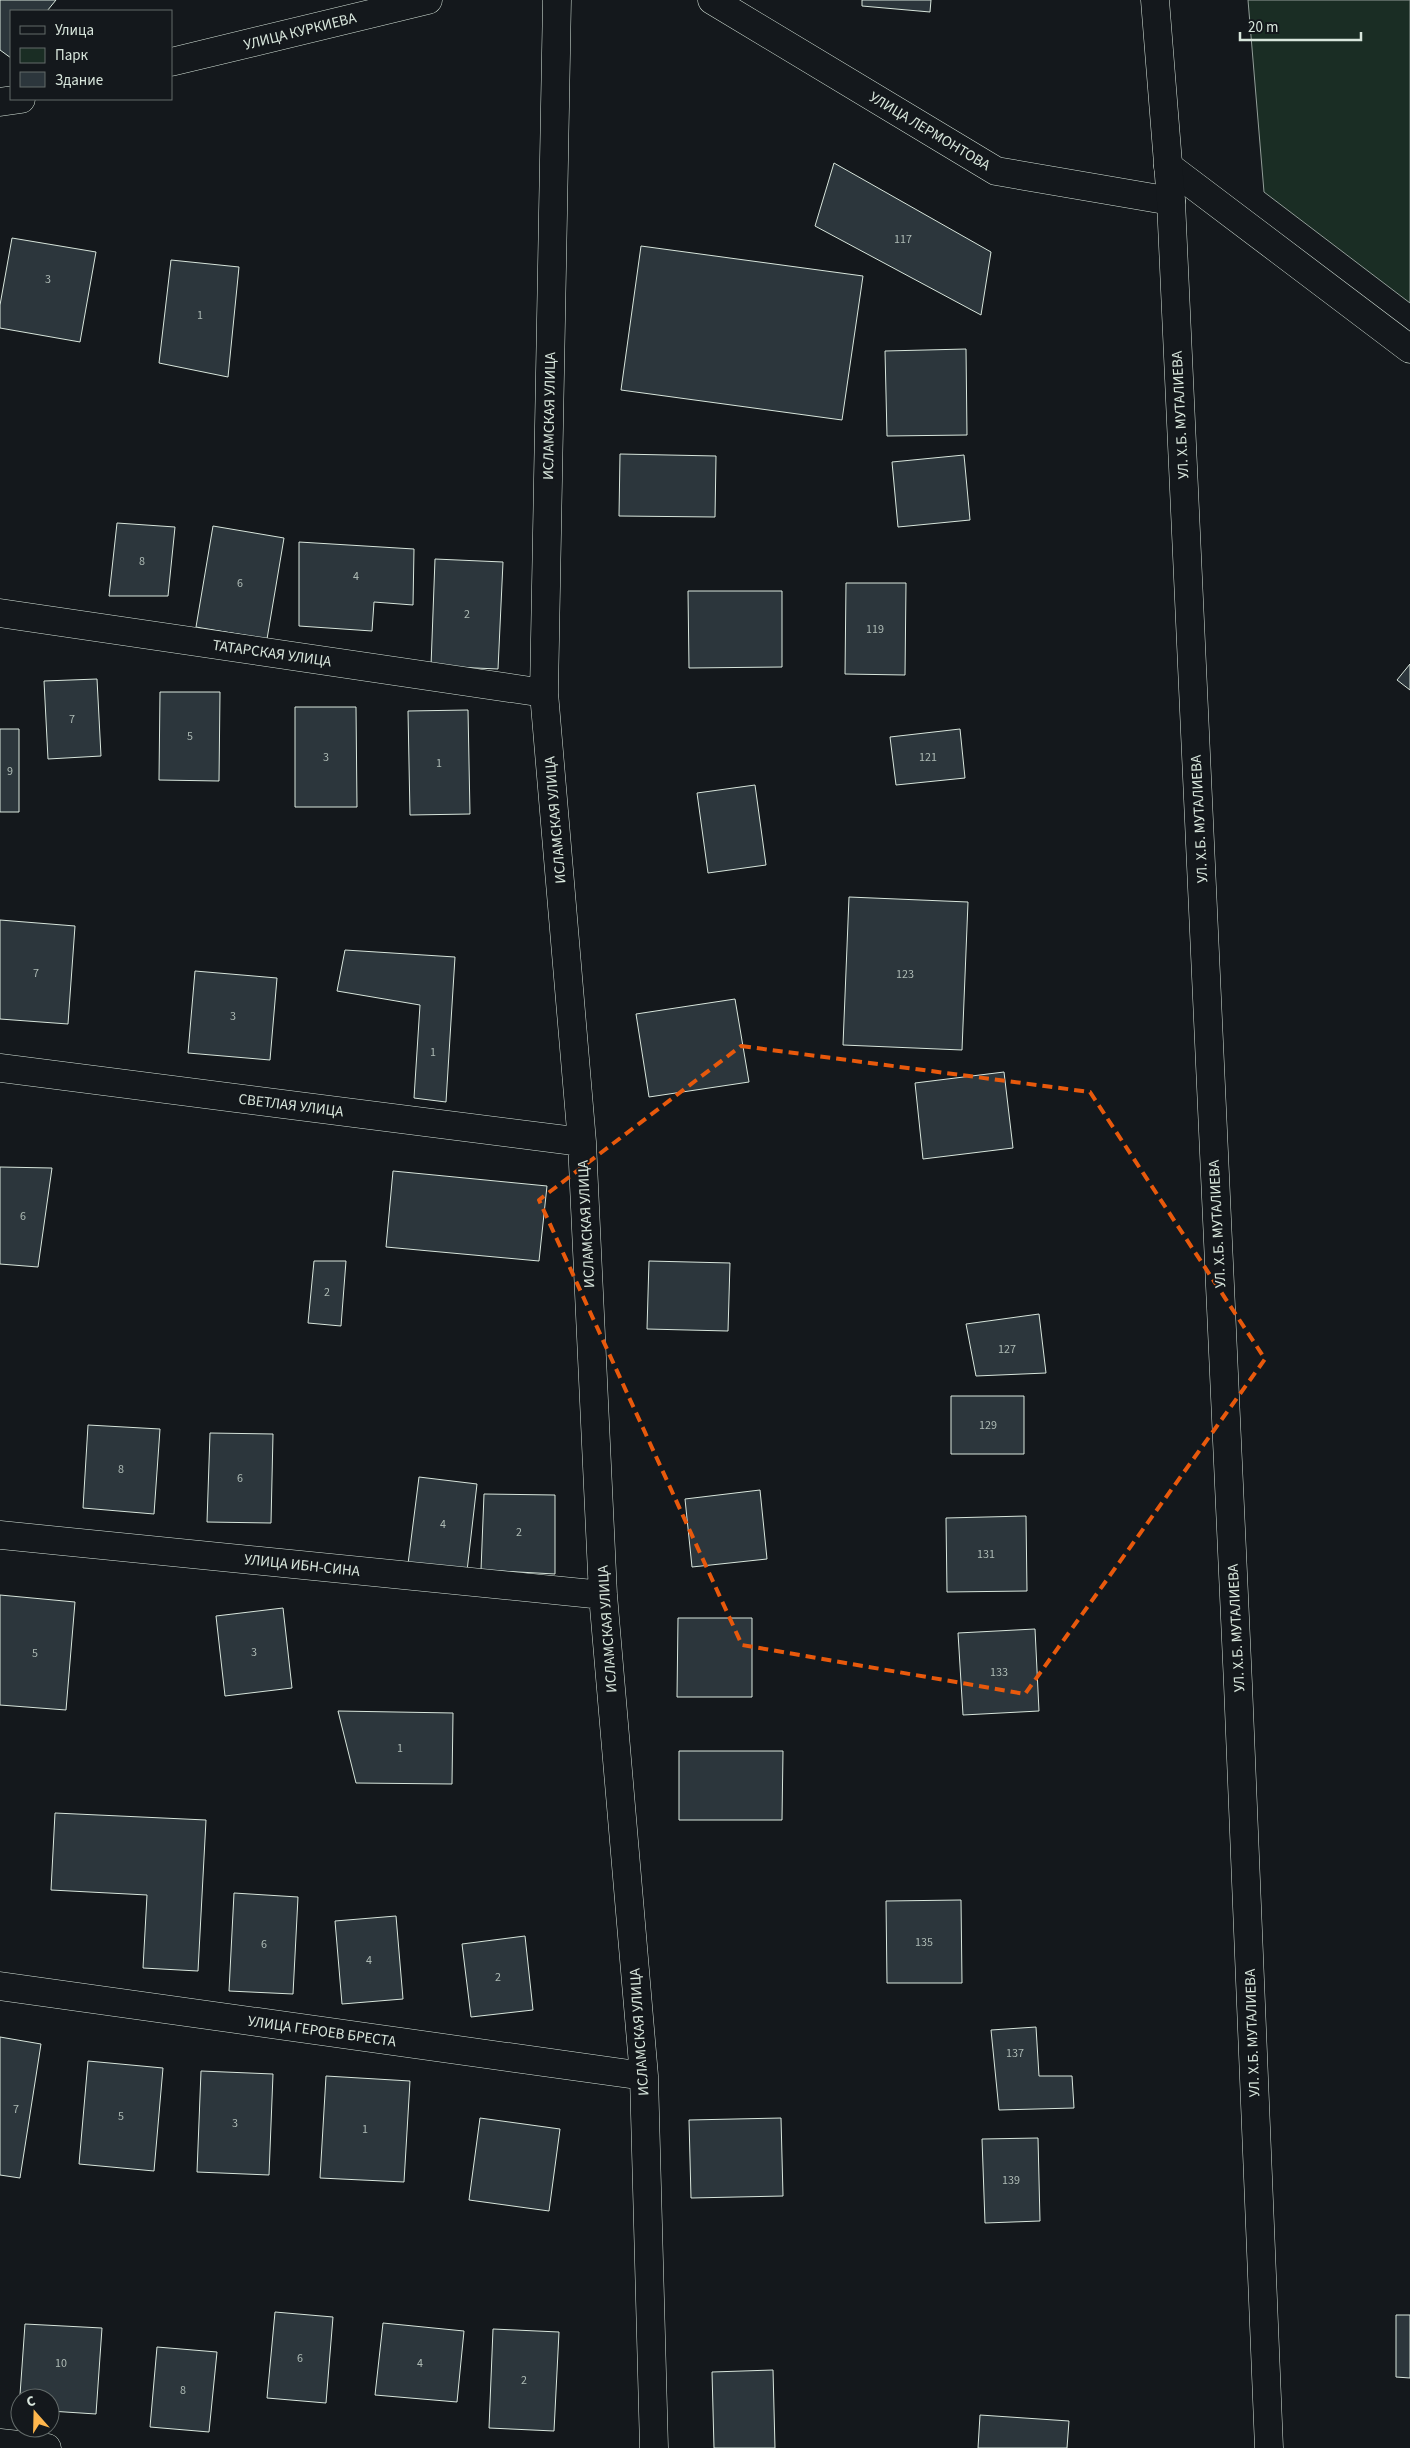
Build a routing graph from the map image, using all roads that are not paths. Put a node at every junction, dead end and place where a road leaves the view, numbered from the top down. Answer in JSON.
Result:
{"nodes":[{"id":1,"x":428,"y":0,"type":"edge"},
{"id":2,"x":557,"y":0,"type":"edge"},
{"id":3,"x":712,"y":0,"type":"edge"},
{"id":4,"x":1155,"y":0,"type":"edge"},
{"id":5,"x":172,"y":62,"type":"edge"},
{"id":6,"x":1168,"y":166,"type":"junction"},
{"id":7,"x":1171,"y":200,"type":"junction"},
{"id":8,"x":1410,"y":349,"type":"edge"},
{"id":9,"x":0,"y":613,"type":"edge"},
{"id":10,"x":544,"y":693,"type":"junction"},
{"id":11,"x":0,"y":1068,"type":"edge"},
{"id":12,"x":582,"y":1142,"type":"junction"},
{"id":13,"x":0,"y":1535,"type":"edge"},
{"id":14,"x":603,"y":1595,"type":"junction"},
{"id":15,"x":0,"y":1986,"type":"edge"},
{"id":16,"x":644,"y":2076,"type":"junction"},
{"id":17,"x":0,"y":2443,"type":"edge"},
{"id":18,"x":47,"y":2448,"type":"edge"},
{"id":19,"x":654,"y":2448,"type":"edge"},
{"id":20,"x":1269,"y":2448,"type":"edge"}],
"edges":[{"from":1,"to":5,"type":"street","name":"УЛИЦА КУРКИЕВА"},
{"from":2,"to":10,"type":"street","name":"ИСЛАМСКАЯ УЛИЦА"},
{"from":3,"to":7,"type":"street","name":"УЛИЦА ЛЕРМОНТОВА"},
{"from":4,"to":6,"type":"street","name":"УЛ. Х.Б. МУТАЛИЕВА"},
{"from":6,"to":7,"type":"street","name":"УЛ. Х.Б. МУТАЛИЕВА"},
{"from":6,"to":8,"type":"street"},
{"from":7,"to":20,"type":"street","name":"УЛ. Х.Б. МУТАЛИЕВА"},
{"from":9,"to":10,"type":"street","name":"ТАТАРСКАЯ УЛИЦА"},
{"from":10,"to":12,"type":"street","name":"ИСЛАМСКАЯ УЛИЦА"},
{"from":11,"to":12,"type":"street","name":"СВЕТЛАЯ УЛИЦА"},
{"from":12,"to":14,"type":"street","name":"ИСЛАМСКАЯ УЛИЦА"},
{"from":13,"to":14,"type":"street","name":"УЛИЦА ИБН-СИНА"},
{"from":14,"to":16,"type":"street","name":"ИСЛАМСКАЯ УЛИЦА"},
{"from":15,"to":16,"type":"street","name":"УЛИЦА ГЕРОЕВ БРЕСТА"},
{"from":16,"to":19,"type":"street","name":"ИСЛАМСКАЯ УЛИЦА"},
{"from":17,"to":18,"type":"street"}]}
